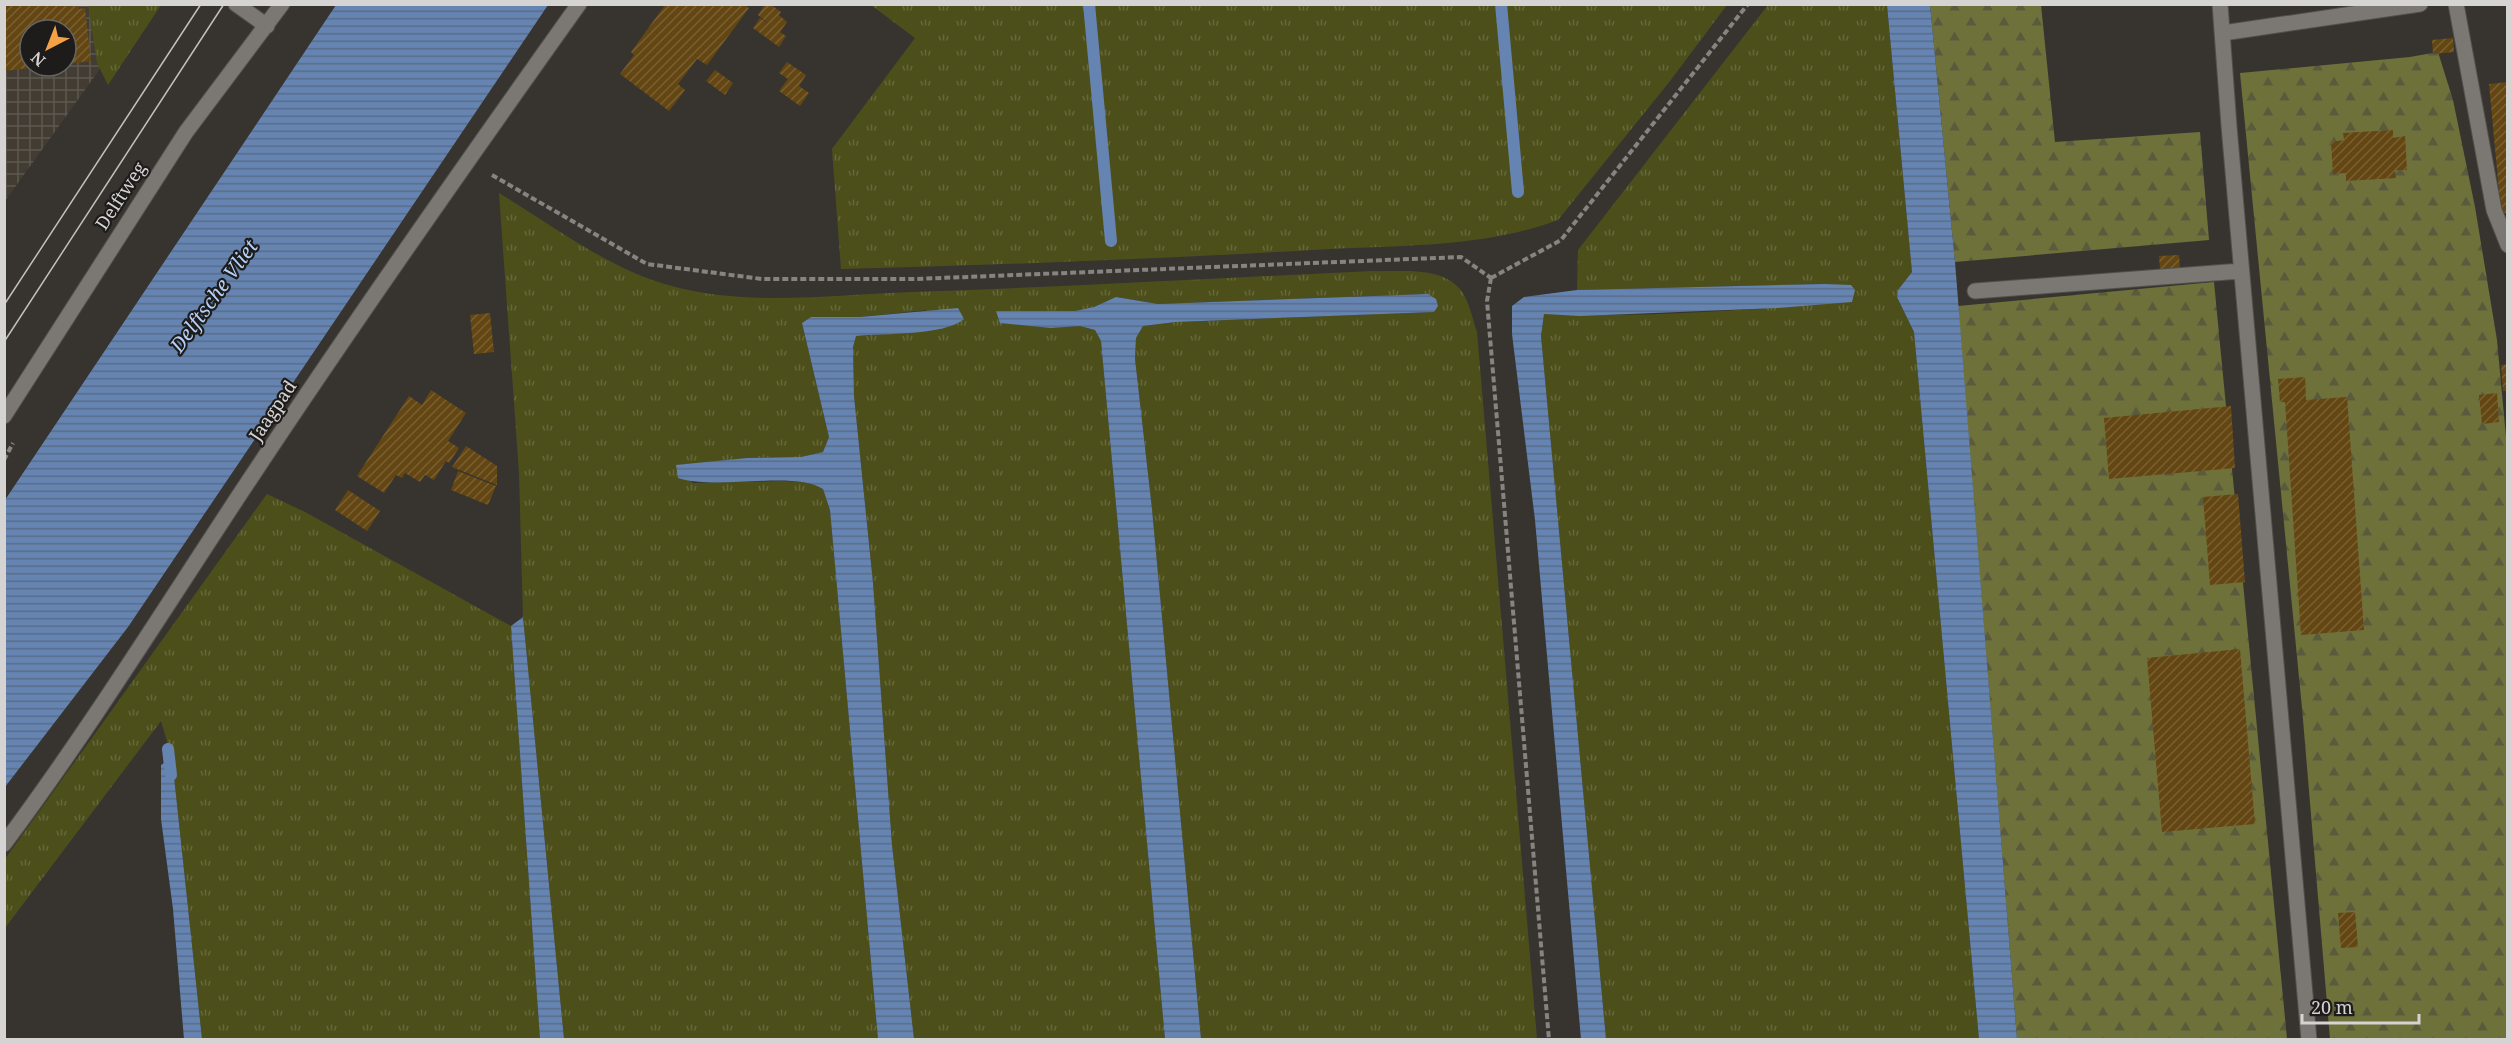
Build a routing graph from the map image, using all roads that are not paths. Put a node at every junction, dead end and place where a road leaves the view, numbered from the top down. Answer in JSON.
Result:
{"nodes":[{"id":1,"x":236,"y":4,"type":"edge"},
{"id":2,"x":282,"y":4,"type":"edge"},
{"id":3,"x":579,"y":4,"type":"edge"},
{"id":4,"x":2220,"y":4,"type":"edge"},
{"id":5,"x":2420,"y":4,"type":"edge"},
{"id":6,"x":2456,"y":4,"type":"edge"},
{"id":7,"x":267,"y":26,"type":"junction"},
{"id":8,"x":2223,"y":33,"type":"junction"},
{"id":9,"x":2508,"y":245,"type":"edge"},
{"id":10,"x":2241,"y":271,"type":"junction"},
{"id":11,"x":1974,"y":291,"type":"dead end"},
{"id":12,"x":4,"y":416,"type":"edge"},
{"id":13,"x":4,"y":844,"type":"edge"},
{"id":14,"x":2308,"y":1040,"type":"edge"}],
"edges":[{"from":1,"to":7,"type":"street"},
{"from":2,"to":7,"type":"street","name":"Delftweg"},
{"from":3,"to":13,"type":"street","name":"Jaagpad"},
{"from":4,"to":8,"type":"street"},
{"from":5,"to":8,"type":"street"},
{"from":6,"to":9,"type":"street"},
{"from":7,"to":12,"type":"street","name":"Delftweg"},
{"from":8,"to":10,"type":"street"},
{"from":10,"to":11,"type":"street"},
{"from":10,"to":14,"type":"street"}]}
